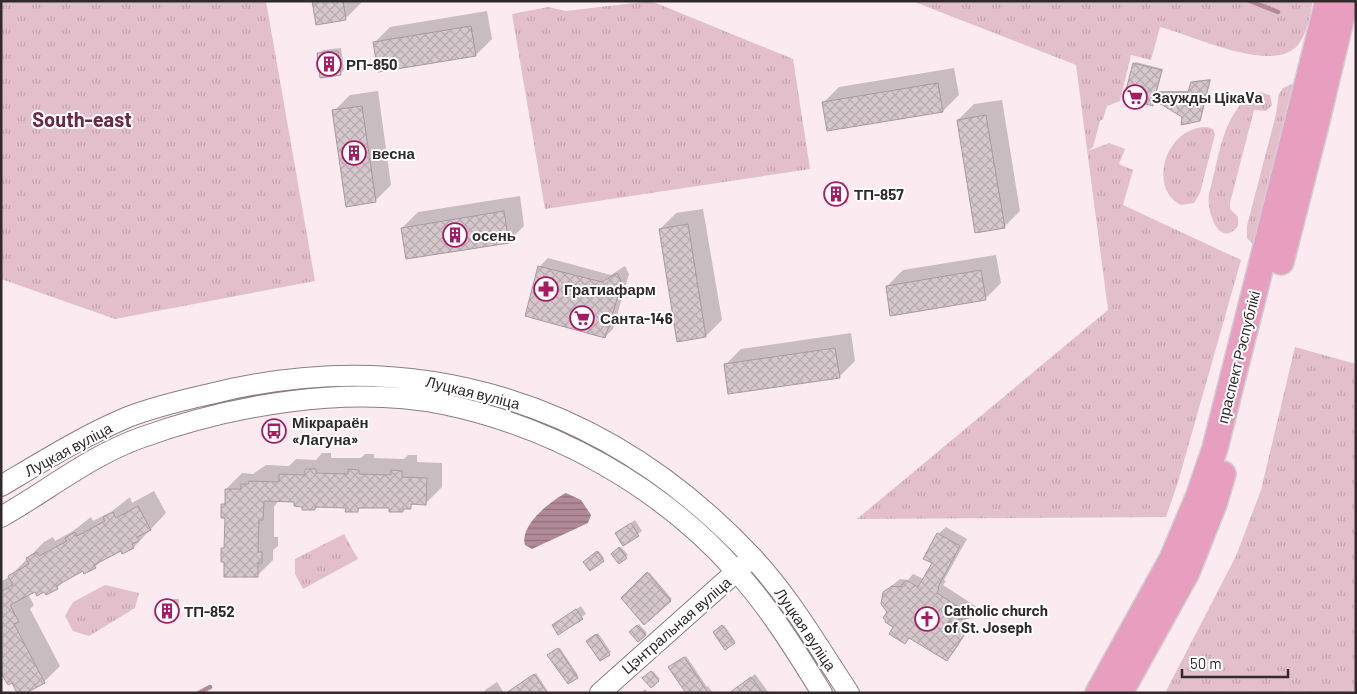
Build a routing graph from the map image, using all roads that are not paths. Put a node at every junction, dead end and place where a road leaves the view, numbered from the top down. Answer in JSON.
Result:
{"nodes":[{"id":1,"x":1328,"y":1,"type":"edge"},
{"id":2,"x":1345,"y":1,"type":"edge"},
{"id":3,"x":1,"y":486,"type":"edge"},
{"id":4,"x":1,"y":491,"type":"edge"},
{"id":5,"x":7,"y":514,"type":"edge"},
{"id":6,"x":752,"y":558,"type":"junction"},
{"id":7,"x":737,"y":572,"type":"junction"},
{"id":8,"x":600,"y":693,"type":"edge"},
{"id":9,"x":822,"y":693,"type":"edge"},
{"id":10,"x":849,"y":693,"type":"edge"},
{"id":11,"x":1098,"y":693,"type":"edge"},
{"id":12,"x":1120,"y":693,"type":"edge"}],
"edges":[{"from":1,"to":11,"type":"main road","name":"праспект Рэспублікі"},
{"from":2,"to":12,"type":"main road","name":"праспект Рэспублікі"},
{"from":3,"to":6,"type":"street","name":"Луцкая вуліца"},
{"from":4,"to":5,"type":"street"},
{"from":5,"to":7,"type":"street","name":"Луцкая вуліца"},
{"from":6,"to":7,"type":"street","name":"Цэнтральная вуліца"},
{"from":6,"to":10,"type":"street","name":"Луцкая вуліца"},
{"from":7,"to":8,"type":"street","name":"Цэнтральная вуліца"},
{"from":7,"to":9,"type":"street","name":"Луцкая вуліца"}]}
